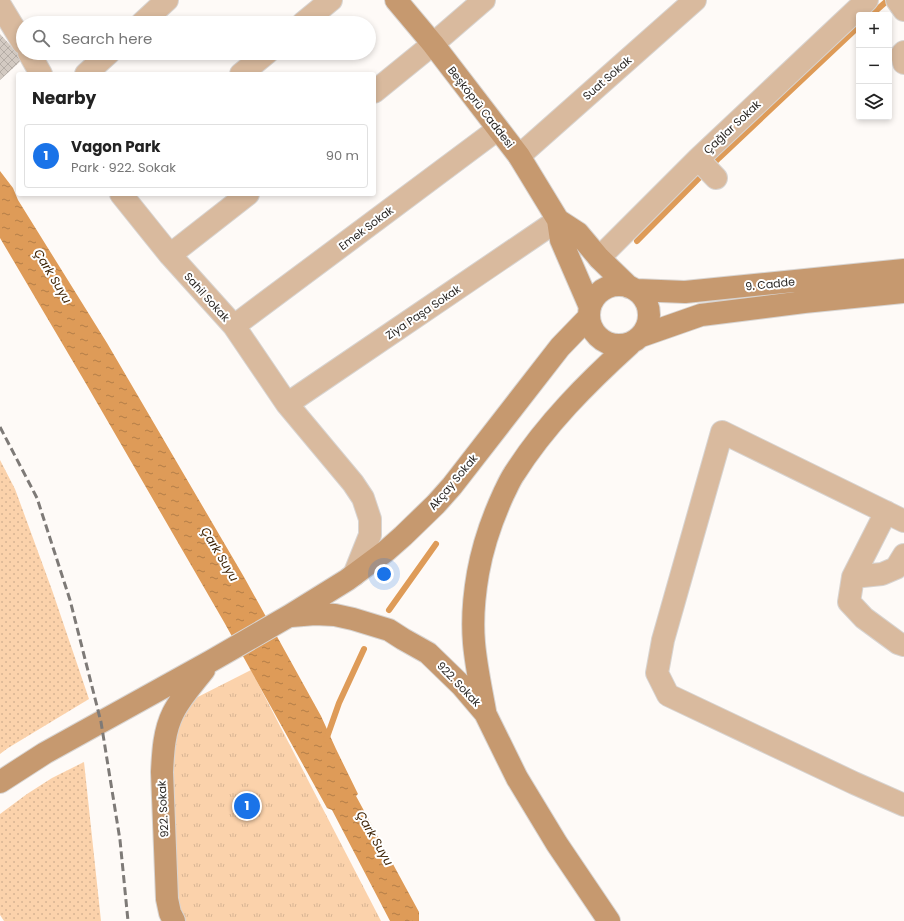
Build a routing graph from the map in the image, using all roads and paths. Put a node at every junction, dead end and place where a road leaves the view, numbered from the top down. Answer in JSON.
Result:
{"nodes":[{"id":1,"x":166,"y":0,"type":"edge"},
{"id":2,"x":331,"y":0,"type":"edge"},
{"id":3,"x":396,"y":0,"type":"edge"},
{"id":4,"x":484,"y":0,"type":"edge"},
{"id":5,"x":695,"y":0,"type":"edge"},
{"id":6,"x":867,"y":0,"type":"edge"},
{"id":7,"x":0,"y":5,"type":"edge"},
{"id":8,"x":149,"y":16,"type":"edge"},
{"id":9,"x":312,"y":16,"type":"edge"},
{"id":10,"x":16,"y":31,"type":"edge"},
{"id":11,"x":433,"y":44,"type":"junction"},
{"id":12,"x":904,"y":52,"type":"edge"},
{"id":13,"x":32,"y":60,"type":"edge"},
{"id":14,"x":101,"y":60,"type":"edge"},
{"id":15,"x":258,"y":60,"type":"edge"},
{"id":16,"x":904,"y":62,"type":"edge"},
{"id":17,"x":40,"y":72,"type":"edge"},
{"id":18,"x":88,"y":72,"type":"edge"},
{"id":19,"x":243,"y":72,"type":"edge"},
{"id":20,"x":376,"y":90,"type":"edge"},
{"id":21,"x":498,"y":129,"type":"junction"},
{"id":22,"x":519,"y":156,"type":"junction"},
{"id":23,"x":698,"y":160,"type":"junction"},
{"id":24,"x":716,"y":178,"type":"dead end"},
{"id":25,"x":123,"y":196,"type":"edge"},
{"id":26,"x":245,"y":196,"type":"edge"},
{"id":27,"x":558,"y":220,"type":"junction"},
{"id":28,"x":170,"y":255,"type":"junction"},
{"id":29,"x":599,"y":258,"type":"junction"},
{"id":30,"x":904,"y":270,"type":"edge"},
{"id":31,"x":633,"y":288,"type":"junction"},
{"id":32,"x":904,"y":292,"type":"edge"},
{"id":33,"x":589,"y":312,"type":"junction"},
{"id":34,"x":234,"y":326,"type":"junction"},
{"id":35,"x":636,"y":340,"type":"junction"},
{"id":36,"x":287,"y":404,"type":"junction"},
{"id":37,"x":895,"y":516,"type":"edge"},
{"id":38,"x":904,"y":555,"type":"edge"},
{"id":39,"x":354,"y":575,"type":"junction"},
{"id":40,"x":853,"y":577,"type":"junction"},
{"id":41,"x":289,"y":616,"type":"junction"},
{"id":42,"x":904,"y":645,"type":"edge"},
{"id":43,"x":218,"y":657,"type":"junction"},
{"id":44,"x":485,"y":712,"type":"junction"},
{"id":45,"x":0,"y":782,"type":"edge"},
{"id":46,"x":904,"y":805,"type":"edge"},
{"id":47,"x":174,"y":921,"type":"edge"},
{"id":48,"x":609,"y":921,"type":"edge"}],
"edges":[{"from":1,"to":8,"type":"street"},
{"from":2,"to":9,"type":"street"},
{"from":3,"to":11,"type":"main road","name":"Beşköprü Caddesi"},
{"from":4,"to":11,"type":"street"},
{"from":5,"to":22,"type":"street","name":"Suat Sokak"},
{"from":6,"to":23,"type":"street","name":"Çağlar Sokak"},
{"from":7,"to":10,"type":"street"},
{"from":11,"to":20,"type":"street"},
{"from":11,"to":21,"type":"main road","name":"Beşköprü Caddesi"},
{"from":12,"to":16,"type":"street"},
{"from":13,"to":17,"type":"street"},
{"from":14,"to":18,"type":"street"},
{"from":15,"to":19,"type":"street"},
{"from":21,"to":22,"type":"main road","name":"Beşköprü Caddesi"},
{"from":21,"to":34,"type":"street","name":"Emek Sokak"},
{"from":22,"to":27,"type":"main road","name":"Beşköprü Caddesi"},
{"from":23,"to":24,"type":"street"},
{"from":23,"to":29,"type":"street","name":"Çağlar Sokak"},
{"from":25,"to":28,"type":"street","name":"Sahil Sokak"},
{"from":26,"to":28,"type":"street"},
{"from":27,"to":29,"type":"main road"},
{"from":27,"to":33,"type":"main road"},
{"from":27,"to":36,"type":"street","name":"Ziya Paşa Sokak"},
{"from":28,"to":34,"type":"street","name":"Sahil Sokak"},
{"from":29,"to":31,"type":"main road"},
{"from":30,"to":31,"type":"main road","name":"9. Cadde"},
{"from":31,"to":33,"type":"main road"},
{"from":31,"to":35,"type":"main road"},
{"from":32,"to":35,"type":"main road","name":"9. Cadde"},
{"from":33,"to":35,"type":"main road"},
{"from":33,"to":39,"type":"main road","name":"Akçay Sokak"},
{"from":34,"to":36,"type":"street","name":"Sahil Sokak"},
{"from":35,"to":44,"type":"main road"},
{"from":36,"to":39,"type":"street","name":"Sahil Sokak"},
{"from":37,"to":40,"type":"street"},
{"from":37,"to":46,"type":"street"},
{"from":38,"to":40,"type":"street"},
{"from":39,"to":41,"type":"main road","name":"Akçay Sokak"},
{"from":40,"to":42,"type":"street"},
{"from":41,"to":43,"type":"main road","name":"922. Sokak"},
{"from":41,"to":44,"type":"main road","name":"922. Sokak"},
{"from":43,"to":45,"type":"main road","name":"922. Sokak"},
{"from":43,"to":47,"type":"main road","name":"922. Sokak"},
{"from":44,"to":48,"type":"main road","name":"922. Sokak"}]}
